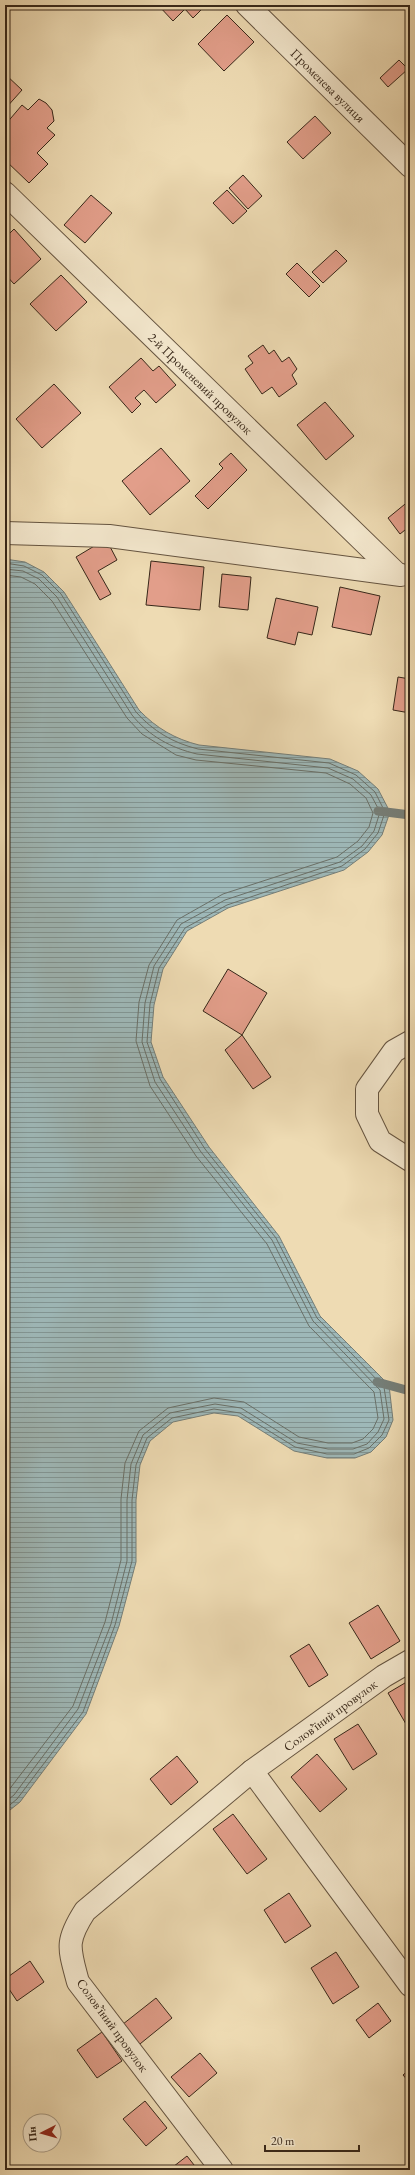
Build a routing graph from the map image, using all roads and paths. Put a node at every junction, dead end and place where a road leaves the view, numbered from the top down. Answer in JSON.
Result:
{"nodes":[{"id":1,"x":247,"y":5,"type":"edge"},
{"id":2,"x":410,"y":166,"type":"edge"},
{"id":3,"x":5,"y":193,"type":"edge"},
{"id":4,"x":5,"y":533,"type":"edge"},
{"id":5,"x":403,"y":575,"type":"edge"},
{"id":6,"x":410,"y":1042,"type":"edge"},
{"id":7,"x":410,"y":1160,"type":"edge"},
{"id":8,"x":410,"y":1661,"type":"edge"},
{"id":9,"x":252,"y":1771,"type":"junction"},
{"id":10,"x":410,"y":1985,"type":"edge"},
{"id":11,"x":222,"y":2170,"type":"edge"}],
"edges":[{"from":1,"to":2,"type":"street","name":"Променева вулиця"},
{"from":3,"to":5,"type":"street","name":"2-й Променевий провулок"},
{"from":4,"to":5,"type":"street"},
{"from":6,"to":7,"type":"street"},
{"from":8,"to":9,"type":"street","name":"Соловʼїний провулок"},
{"from":9,"to":10,"type":"street"},
{"from":9,"to":11,"type":"street","name":"Соловʼїний провулок"}]}
